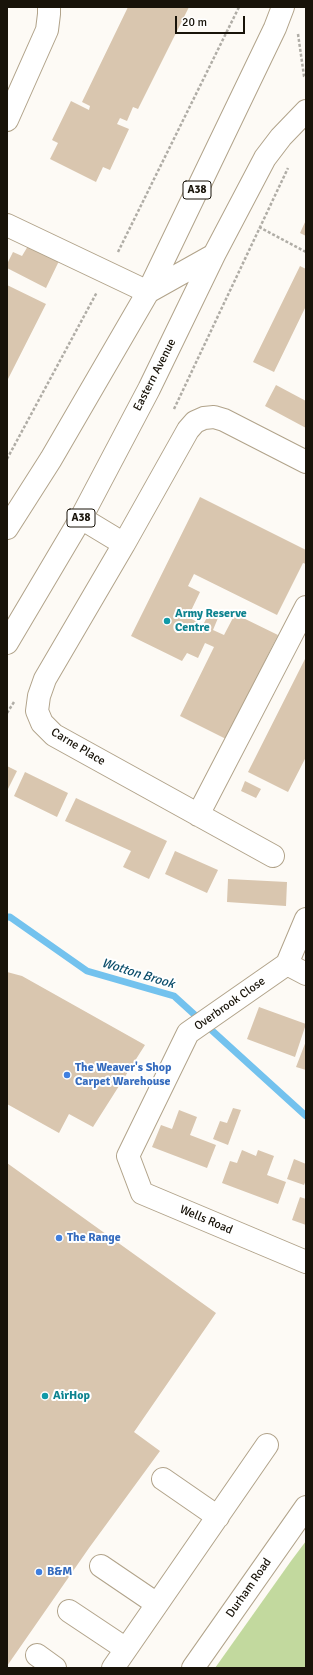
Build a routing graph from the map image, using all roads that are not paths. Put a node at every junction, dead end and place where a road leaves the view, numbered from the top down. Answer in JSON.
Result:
{"nodes":[{"id":1,"x":49,"y":7,"type":"edge"},
{"id":2,"x":284,"y":7,"type":"edge"},
{"id":3,"x":306,"y":111,"type":"edge"},
{"id":4,"x":7,"y":120,"type":"edge"},
{"id":5,"x":7,"y":226,"type":"edge"},
{"id":6,"x":214,"y":255,"type":"junction"},
{"id":7,"x":148,"y":292,"type":"junction"},
{"id":8,"x":306,"y":462,"type":"edge"},
{"id":9,"x":81,"y":518,"type":"junction"},
{"id":10,"x":7,"y":528,"type":"edge"},
{"id":11,"x":124,"y":544,"type":"junction"},
{"id":12,"x":306,"y":607,"type":"edge"},
{"id":13,"x":7,"y":643,"type":"edge"},
{"id":14,"x":198,"y":815,"type":"junction"},
{"id":15,"x":273,"y":856,"type":"dead end"},
{"id":16,"x":306,"y":919,"type":"edge"},
{"id":17,"x":287,"y":964,"type":"junction"},
{"id":18,"x":306,"y":974,"type":"edge"},
{"id":19,"x":128,"y":1156,"type":"joint"},
{"id":20,"x":306,"y":1262,"type":"edge"},
{"id":21,"x":267,"y":1445,"type":"dead end"},
{"id":22,"x":163,"y":1479,"type":"dead end"},
{"id":23,"x":306,"y":1508,"type":"edge"},
{"id":24,"x":218,"y":1516,"type":"junction"},
{"id":25,"x":101,"y":1566,"type":"dead end"},
{"id":26,"x":157,"y":1604,"type":"junction"},
{"id":27,"x":69,"y":1610,"type":"dead end"},
{"id":28,"x":126,"y":1649,"type":"junction"},
{"id":29,"x":37,"y":1655,"type":"dead end"},
{"id":30,"x":56,"y":1668,"type":"edge"},
{"id":31,"x":113,"y":1668,"type":"edge"},
{"id":32,"x":193,"y":1668,"type":"edge"}],
"edges":[{"from":1,"to":4,"type":"main road"},
{"from":2,"to":7,"type":"main road","number":"A38"},
{"from":3,"to":6,"type":"main road","name":"Eastern Avenue","number":"A38"},
{"from":5,"to":7,"type":"main road"},
{"from":6,"to":7,"type":"main road"},
{"from":6,"to":9,"type":"main road","name":"Eastern Avenue","number":"A38"},
{"from":7,"to":10,"type":"main road","number":"A38"},
{"from":8,"to":11,"type":"main road","name":"Carne Place"},
{"from":9,"to":11,"type":"main road"},
{"from":9,"to":13,"type":"main road","name":"Eastern Avenue","number":"A38"},
{"from":11,"to":14,"type":"main road","name":"Carne Place"},
{"from":12,"to":14,"type":"main road"},
{"from":14,"to":15,"type":"main road","name":"Carne Place"},
{"from":16,"to":17,"type":"main road"},
{"from":17,"to":18,"type":"main road"},
{"from":17,"to":19,"type":"main road","name":"Overbrook Close"},
{"from":19,"to":20,"type":"main road","name":"Wells Road"},
{"from":21,"to":24,"type":"main road"},
{"from":22,"to":24,"type":"main road"},
{"from":23,"to":32,"type":"main road","name":"Durham Road"},
{"from":24,"to":26,"type":"main road"},
{"from":25,"to":26,"type":"main road"},
{"from":26,"to":28,"type":"main road"},
{"from":27,"to":28,"type":"main road"},
{"from":28,"to":31,"type":"main road"},
{"from":29,"to":30,"type":"main road"}]}
